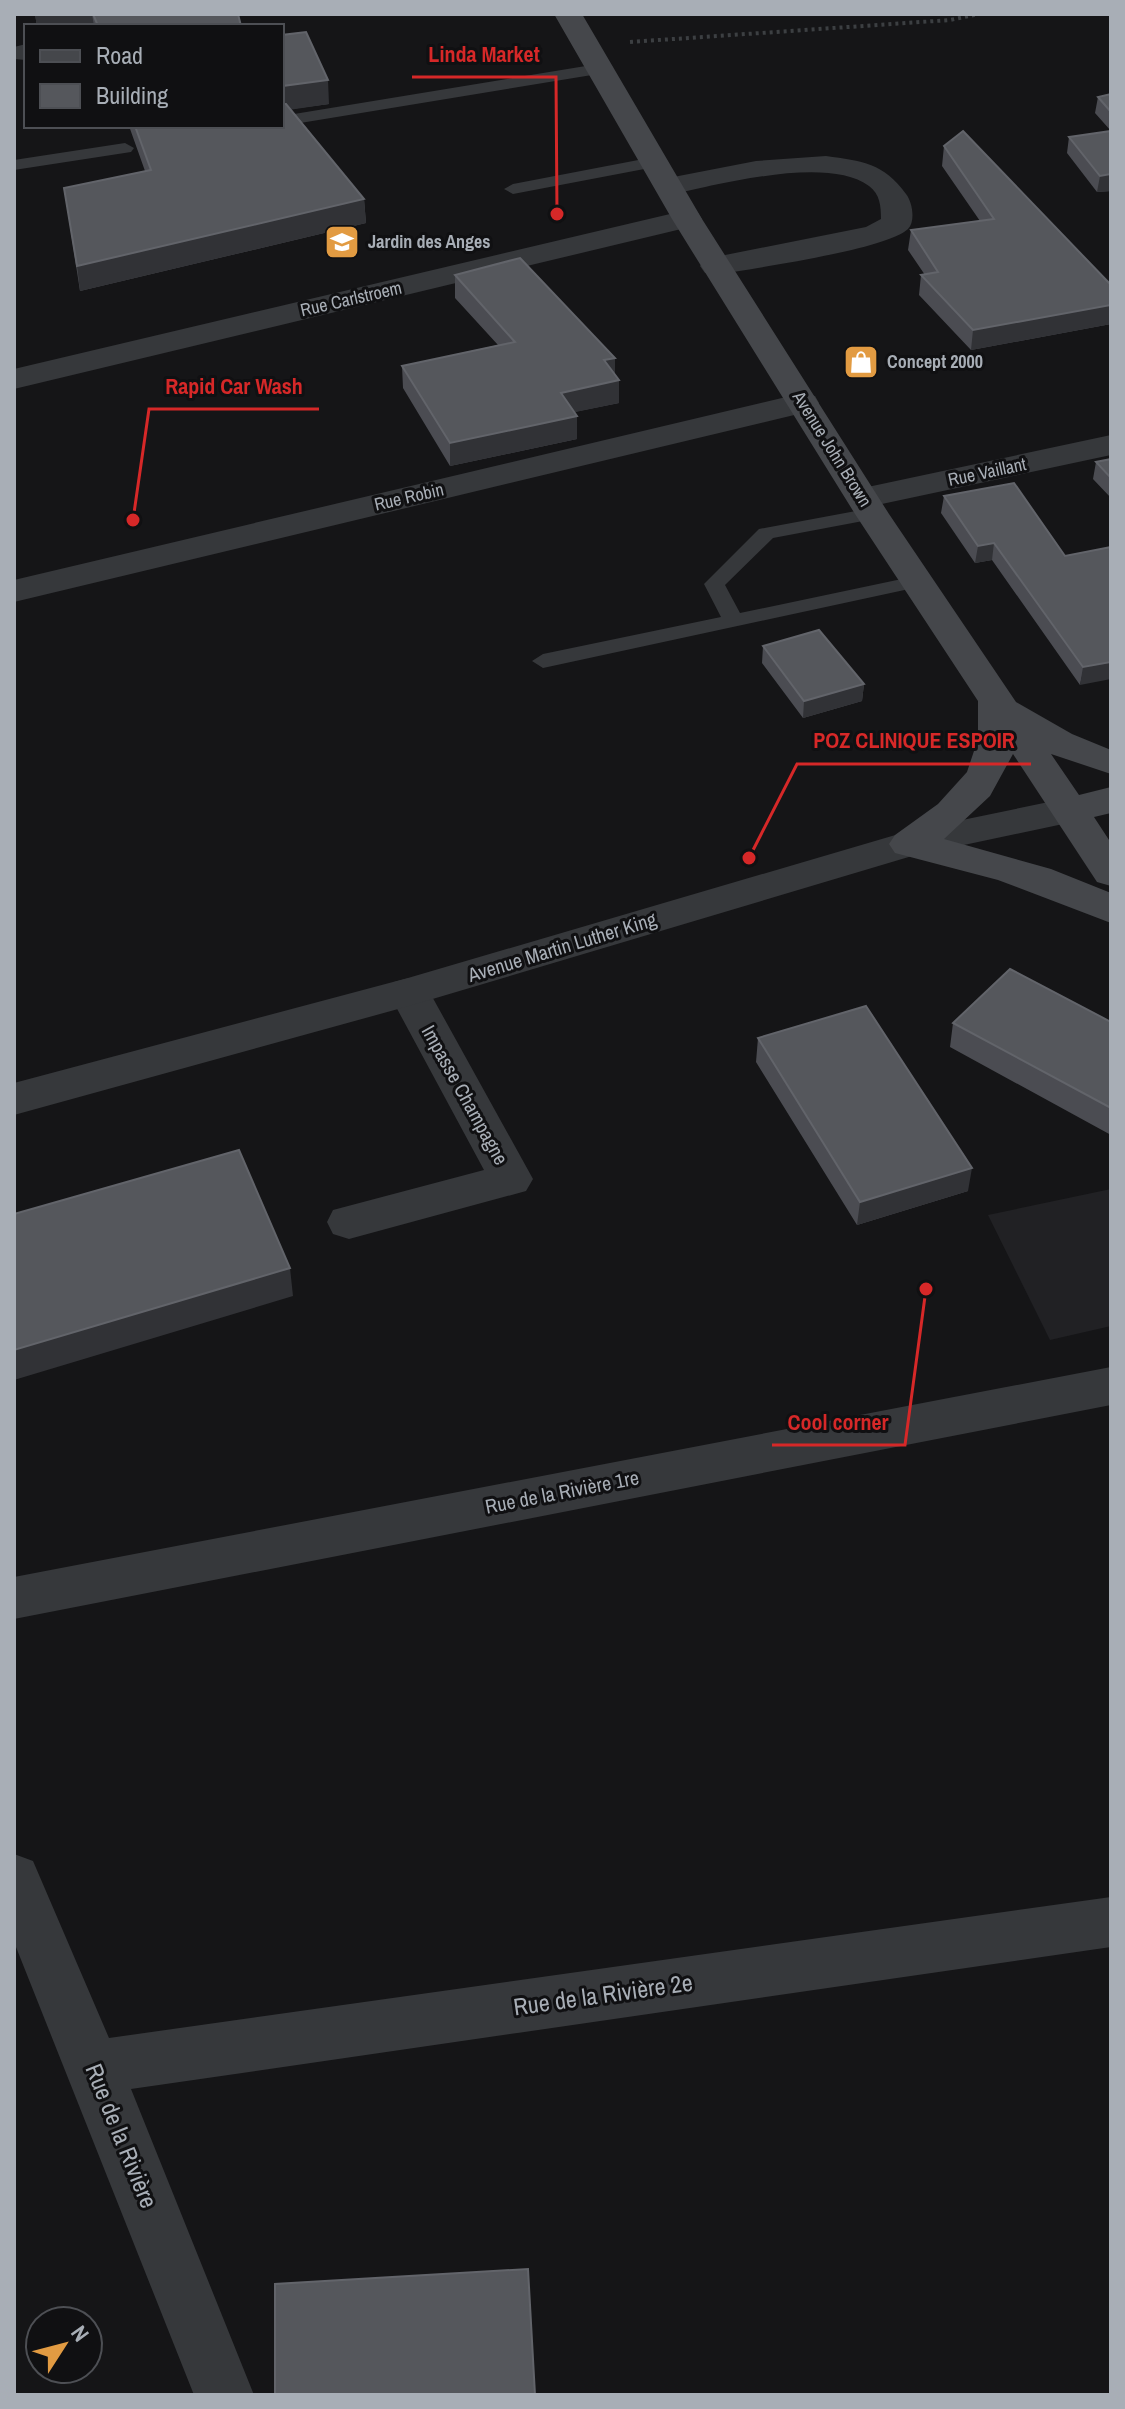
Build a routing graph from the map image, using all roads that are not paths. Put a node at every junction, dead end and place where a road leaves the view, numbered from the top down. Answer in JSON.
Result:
{"nodes":[{"id":1,"x":568,"y":14,"type":"edge"},
{"id":2,"x":591,"y":58,"type":"junction"},
{"id":3,"x":284,"y":121,"type":"edge"},
{"id":4,"x":125,"y":148,"type":"dead end"},
{"id":5,"x":14,"y":165,"type":"edge"},
{"id":6,"x":662,"y":174,"type":"junction"},
{"id":7,"x":513,"y":189,"type":"dead end"},
{"id":8,"x":687,"y":219,"type":"junction"},
{"id":9,"x":716,"y":266,"type":"junction"},
{"id":10,"x":14,"y":379,"type":"edge"},
{"id":11,"x":803,"y":403,"type":"junction"},
{"id":12,"x":1111,"y":445,"type":"edge"},
{"id":13,"x":868,"y":506,"type":"junction"},
{"id":14,"x":916,"y":582,"type":"junction"},
{"id":15,"x":14,"y":591,"type":"edge"},
{"id":16,"x":733,"y":619,"type":"junction"},
{"id":17,"x":543,"y":661,"type":"dead end"},
{"id":18,"x":996,"y":701,"type":"junction"},
{"id":19,"x":1111,"y":762,"type":"edge"},
{"id":20,"x":1111,"y":800,"type":"edge"},
{"id":21,"x":1068,"y":811,"type":"junction"},
{"id":22,"x":909,"y":844,"type":"junction"},
{"id":23,"x":1111,"y":873,"type":"edge"},
{"id":24,"x":1111,"y":909,"type":"edge"},
{"id":25,"x":409,"y":992,"type":"junction"},
{"id":26,"x":14,"y":1099,"type":"edge"},
{"id":27,"x":349,"y":1222,"type":"dead end"},
{"id":28,"x":1111,"y":1386,"type":"edge"},
{"id":29,"x":14,"y":1598,"type":"edge"},
{"id":30,"x":14,"y":1878,"type":"edge"},
{"id":31,"x":1111,"y":1922,"type":"edge"},
{"id":32,"x":94,"y":2067,"type":"junction"},
{"id":33,"x":224,"y":2395,"type":"edge"}],
"edges":[{"from":1,"to":2,"type":"main road","name":"Avenue John Brown"},
{"from":2,"to":3,"type":"lane"},
{"from":2,"to":6,"type":"main road","name":"Avenue John Brown"},
{"from":4,"to":5,"type":"lane"},
{"from":6,"to":7,"type":"lane"},
{"from":6,"to":8,"type":"main road","name":"Avenue John Brown"},
{"from":6,"to":9,"type":"street"},
{"from":8,"to":9,"type":"main road","name":"Avenue John Brown"},
{"from":8,"to":10,"type":"street","name":"Rue Carlstroem"},
{"from":9,"to":11,"type":"main road","name":"Avenue John Brown"},
{"from":11,"to":13,"type":"main road","name":"Avenue John Brown"},
{"from":11,"to":15,"type":"street","name":"Rue Robin"},
{"from":12,"to":13,"type":"street","name":"Rue Vaillant"},
{"from":13,"to":14,"type":"main road","name":"Avenue John Brown"},
{"from":13,"to":16,"type":"lane"},
{"from":14,"to":16,"type":"lane"},
{"from":14,"to":18,"type":"main road","name":"Avenue John Brown"},
{"from":16,"to":17,"type":"lane"},
{"from":18,"to":19,"type":"main road"},
{"from":18,"to":21,"type":"main road","name":"Avenue John Brown"},
{"from":18,"to":22,"type":"main road"},
{"from":20,"to":21,"type":"main road","name":"Avenue Martin Luther King"},
{"from":21,"to":22,"type":"street","name":"Avenue Martin Luther King"},
{"from":21,"to":23,"type":"main road","name":"Avenue John Brown"},
{"from":22,"to":24,"type":"main road"},
{"from":22,"to":25,"type":"street","name":"Avenue Martin Luther King"},
{"from":25,"to":26,"type":"street","name":"Avenue Martin Luther King"},
{"from":25,"to":27,"type":"street","name":"Impasse Champagne"},
{"from":28,"to":29,"type":"street","name":"Rue de la Rivière 1re"},
{"from":30,"to":32,"type":"street","name":"Rue de la Rivière"},
{"from":31,"to":32,"type":"street","name":"Rue de la Rivière 2e"},
{"from":32,"to":33,"type":"street","name":"Rue de la Rivière"}]}
